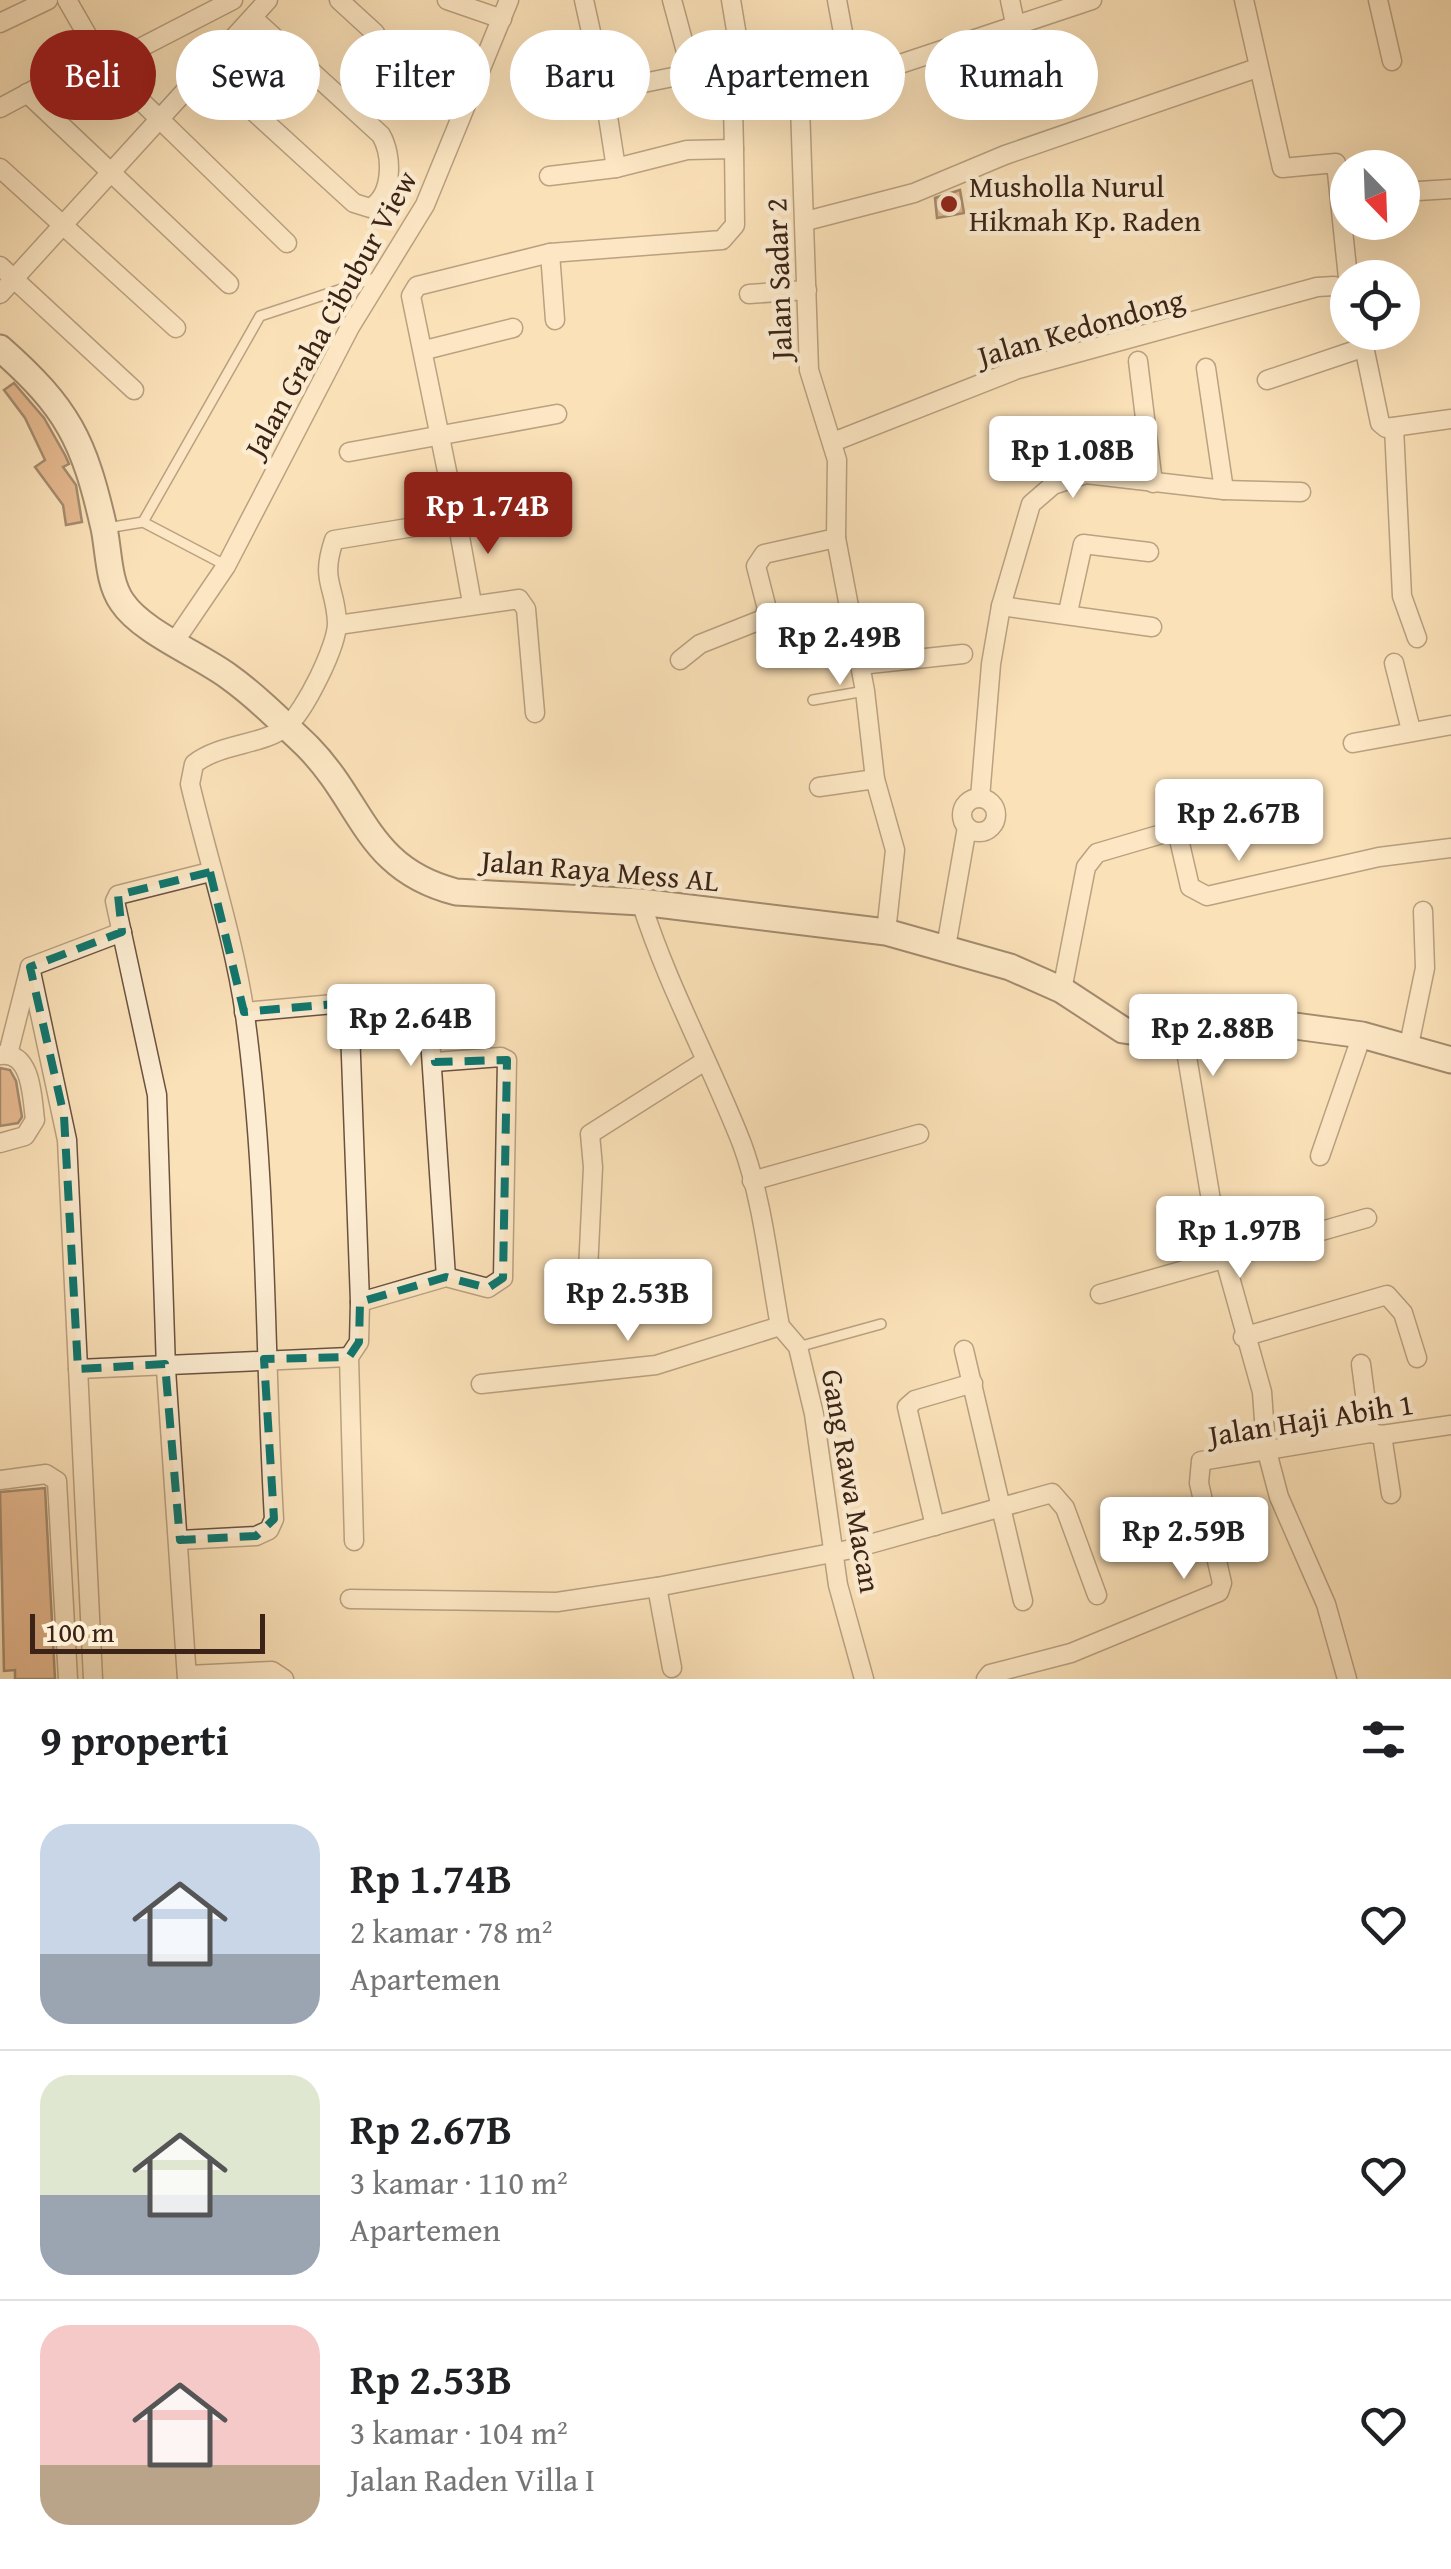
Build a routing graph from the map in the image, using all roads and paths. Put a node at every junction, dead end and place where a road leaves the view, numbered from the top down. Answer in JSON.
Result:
{"nodes":[{"id":1,"x":48,"y":0,"type":"edge"},
{"id":2,"x":69,"y":0,"type":"edge"},
{"id":3,"x":234,"y":0,"type":"edge"},
{"id":4,"x":268,"y":0,"type":"edge"},
{"id":5,"x":339,"y":0,"type":"edge"},
{"id":6,"x":447,"y":0,"type":"edge"},
{"id":7,"x":509,"y":0,"type":"edge"},
{"id":8,"x":584,"y":0,"type":"edge"},
{"id":9,"x":672,"y":0,"type":"edge"},
{"id":10,"x":731,"y":0,"type":"edge"},
{"id":11,"x":837,"y":0,"type":"edge"},
{"id":12,"x":1010,"y":0,"type":"edge"},
{"id":13,"x":1092,"y":0,"type":"edge"},
{"id":14,"x":1244,"y":0,"type":"edge"},
{"id":15,"x":1378,"y":0,"type":"edge"},
{"id":16,"x":253,"y":18,"type":"junction"},
{"id":17,"x":502,"y":18,"type":"junction"},
{"id":18,"x":0,"y":23,"type":"edge"},
{"id":19,"x":1016,"y":28,"type":"junction"},
{"id":20,"x":85,"y":30,"type":"edge"},
{"id":21,"x":241,"y":30,"type":"edge"},
{"id":22,"x":266,"y":30,"type":"edge"},
{"id":23,"x":372,"y":30,"type":"edge"},
{"id":24,"x":591,"y":30,"type":"edge"},
{"id":25,"x":680,"y":30,"type":"edge"},
{"id":26,"x":736,"y":30,"type":"edge"},
{"id":27,"x":843,"y":30,"type":"edge"},
{"id":28,"x":156,"y":36,"type":"edge"},
{"id":29,"x":1392,"y":61,"type":"dead end"},
{"id":30,"x":905,"y":64,"type":"edge"},
{"id":31,"x":1256,"y":68,"type":"junction"},
{"id":32,"x":320,"y":80,"type":"edge"},
{"id":33,"x":30,"y":91,"type":"edge"},
{"id":34,"x":27,"y":92,"type":"junction"},
{"id":35,"x":176,"y":98,"type":"edge"},
{"id":36,"x":0,"y":108,"type":"edge"},
{"id":37,"x":158,"y":118,"type":"junction"},
{"id":38,"x":264,"y":120,"type":"edge"},
{"id":39,"x":609,"y":120,"type":"edge"},
{"id":40,"x":733,"y":120,"type":"edge"},
{"id":41,"x":801,"y":120,"type":"edge"},
{"id":42,"x":734,"y":149,"type":"junction"},
{"id":43,"x":1330,"y":164,"type":"edge"},
{"id":44,"x":0,"y":168,"type":"edge"},
{"id":45,"x":616,"y":168,"type":"junction"},
{"id":46,"x":108,"y":172,"type":"junction"},
{"id":47,"x":549,"y":176,"type":"dead end"},
{"id":48,"x":1451,"y":189,"type":"edge"},
{"id":49,"x":1420,"y":191,"type":"edge"},
{"id":50,"x":806,"y":221,"type":"junction"},
{"id":51,"x":60,"y":224,"type":"junction"},
{"id":52,"x":287,"y":243,"type":"dead end"},
{"id":53,"x":550,"y":253,"type":"junction"},
{"id":54,"x":6,"y":272,"type":"edge"},
{"id":55,"x":381,"y":276,"type":"junction"},
{"id":56,"x":229,"y":284,"type":"dead end"},
{"id":57,"x":1330,"y":286,"type":"edge"},
{"id":58,"x":806,"y":290,"type":"junction"},
{"id":59,"x":0,"y":294,"type":"edge"},
{"id":60,"x":748,"y":294,"type":"dead end"},
{"id":61,"x":555,"y":320,"type":"dead end"},
{"id":62,"x":176,"y":328,"type":"dead end"},
{"id":63,"x":513,"y":328,"type":"dead end"},
{"id":64,"x":0,"y":348,"type":"edge"},
{"id":65,"x":425,"y":350,"type":"junction"},
{"id":66,"x":1339,"y":350,"type":"edge"},
{"id":67,"x":1365,"y":350,"type":"edge"},
{"id":68,"x":1138,"y":361,"type":"dead end"},
{"id":69,"x":1206,"y":368,"type":"dead end"},
{"id":70,"x":1268,"y":380,"type":"dead end"},
{"id":71,"x":134,"y":390,"type":"dead end"},
{"id":72,"x":557,"y":414,"type":"dead end"},
{"id":73,"x":1451,"y":420,"type":"edge"},
{"id":74,"x":1394,"y":427,"type":"junction"},
{"id":75,"x":442,"y":434,"type":"junction"},
{"id":76,"x":833,"y":442,"type":"junction"},
{"id":77,"x":348,"y":452,"type":"dead end"},
{"id":78,"x":1153,"y":482,"type":"junction"},
{"id":79,"x":1224,"y":490,"type":"junction"},
{"id":80,"x":1301,"y":492,"type":"dead end"},
{"id":81,"x":457,"y":520,"type":"junction"},
{"id":82,"x":142,"y":522,"type":"junction"},
{"id":83,"x":104,"y":528,"type":"junction"},
{"id":84,"x":836,"y":538,"type":"junction"},
{"id":85,"x":1150,"y":552,"type":"dead end"},
{"id":86,"x":226,"y":566,"type":"junction"},
{"id":87,"x":472,"y":604,"type":"junction"},
{"id":88,"x":1001,"y":606,"type":"junction"},
{"id":89,"x":1068,"y":612,"type":"junction"},
{"id":90,"x":338,"y":625,"type":"junction"},
{"id":91,"x":1152,"y":627,"type":"dead end"},
{"id":92,"x":1418,"y":638,"type":"dead end"},
{"id":93,"x":175,"y":640,"type":"junction"},
{"id":94,"x":963,"y":654,"type":"dead end"},
{"id":95,"x":680,"y":660,"type":"dead end"},
{"id":96,"x":1394,"y":663,"type":"dead end"},
{"id":97,"x":860,"y":665,"type":"junction"},
{"id":98,"x":865,"y":692,"type":"junction"},
{"id":99,"x":813,"y":700,"type":"dead end"},
{"id":100,"x":535,"y":712,"type":"dead end"},
{"id":101,"x":1451,"y":725,"type":"edge"},
{"id":102,"x":286,"y":727,"type":"junction"},
{"id":103,"x":1411,"y":730,"type":"junction"},
{"id":104,"x":1353,"y":742,"type":"dead end"},
{"id":105,"x":875,"y":779,"type":"junction"},
{"id":106,"x":819,"y":788,"type":"dead end"},
{"id":107,"x":980,"y":798,"type":"junction"},
{"id":108,"x":966,"y":827,"type":"junction"},
{"id":109,"x":1451,"y":848,"type":"edge"},
{"id":110,"x":210,"y":872,"type":"junction"},
{"id":111,"x":641,"y":902,"type":"junction"},
{"id":112,"x":1423,"y":912,"type":"dead end"},
{"id":113,"x":122,"y":932,"type":"junction"},
{"id":114,"x":886,"y":932,"type":"junction"},
{"id":115,"x":946,"y":947,"type":"junction"},
{"id":116,"x":30,"y":968,"type":"junction"},
{"id":117,"x":1062,"y":990,"type":"junction"},
{"id":118,"x":349,"y":1002,"type":"junction"},
{"id":119,"x":244,"y":1012,"type":"junction"},
{"id":120,"x":1362,"y":1035,"type":"junction"},
{"id":121,"x":1184,"y":1039,"type":"junction"},
{"id":122,"x":1409,"y":1046,"type":"junction"},
{"id":123,"x":4,"y":1054,"type":"edge"},
{"id":124,"x":1451,"y":1060,"type":"edge"},
{"id":125,"x":705,"y":1061,"type":"junction"},
{"id":126,"x":435,"y":1062,"type":"junction"},
{"id":127,"x":919,"y":1134,"type":"dead end"},
{"id":128,"x":0,"y":1144,"type":"edge"},
{"id":129,"x":1320,"y":1156,"type":"dead end"},
{"id":130,"x":752,"y":1181,"type":"junction"},
{"id":131,"x":1367,"y":1218,"type":"dead end"},
{"id":132,"x":1223,"y":1261,"type":"junction"},
{"id":133,"x":446,"y":1277,"type":"junction"},
{"id":134,"x":586,"y":1291,"type":"dead end"},
{"id":135,"x":1100,"y":1294,"type":"dead end"},
{"id":136,"x":360,"y":1302,"type":"junction"},
{"id":137,"x":881,"y":1324,"type":"dead end"},
{"id":138,"x":780,"y":1326,"type":"junction"},
{"id":139,"x":1243,"y":1337,"type":"junction"},
{"id":140,"x":798,"y":1347,"type":"junction"},
{"id":141,"x":964,"y":1350,"type":"dead end"},
{"id":142,"x":349,"y":1357,"type":"junction"},
{"id":143,"x":1417,"y":1358,"type":"dead end"},
{"id":144,"x":264,"y":1359,"type":"junction"},
{"id":145,"x":166,"y":1364,"type":"junction"},
{"id":146,"x":1361,"y":1364,"type":"dead end"},
{"id":147,"x":78,"y":1369,"type":"junction"},
{"id":148,"x":973,"y":1383,"type":"junction"},
{"id":149,"x":481,"y":1384,"type":"dead end"},
{"id":150,"x":1451,"y":1425,"type":"edge"},
{"id":151,"x":1376,"y":1434,"type":"junction"},
{"id":152,"x":1266,"y":1448,"type":"junction"},
{"id":153,"x":0,"y":1480,"type":"edge"},
{"id":154,"x":1391,"y":1494,"type":"dead end"},
{"id":155,"x":1004,"y":1506,"type":"junction"},
{"id":156,"x":935,"y":1526,"type":"junction"},
{"id":157,"x":180,"y":1540,"type":"junction"},
{"id":158,"x":354,"y":1541,"type":"dead end"},
{"id":159,"x":832,"y":1552,"type":"junction"},
{"id":160,"x":657,"y":1587,"type":"junction"},
{"id":161,"x":1097,"y":1595,"type":"dead end"},
{"id":162,"x":350,"y":1599,"type":"dead end"},
{"id":163,"x":1023,"y":1601,"type":"dead end"},
{"id":164,"x":672,"y":1668,"type":"dead end"},
{"id":165,"x":188,"y":1677,"type":"edge"},
{"id":166,"x":68,"y":1679,"type":"edge"},
{"id":167,"x":92,"y":1679,"type":"edge"},
{"id":168,"x":284,"y":1679,"type":"edge"},
{"id":169,"x":864,"y":1679,"type":"edge"},
{"id":170,"x":986,"y":1679,"type":"edge"},
{"id":171,"x":1347,"y":1679,"type":"edge"}],
"edges":[{"from":1,"to":18,"type":"street"},
{"from":2,"to":20,"type":"street"},
{"from":3,"to":28,"type":"street"},
{"from":4,"to":16,"type":"street"},
{"from":5,"to":23,"type":"street"},
{"from":6,"to":17,"type":"street"},
{"from":7,"to":17,"type":"street","name":"Jalan Graha Cibubur View"},
{"from":8,"to":24,"type":"street"},
{"from":9,"to":25,"type":"street"},
{"from":10,"to":26,"type":"street"},
{"from":11,"to":27,"type":"street"},
{"from":12,"to":19,"type":"street"},
{"from":13,"to":19,"type":"street","name":"Jalan Sadar 2"},
{"from":14,"to":31,"type":"street"},
{"from":15,"to":29,"type":"street"},
{"from":16,"to":21,"type":"street"},
{"from":16,"to":22,"type":"street"},
{"from":17,"to":55,"type":"street","name":"Jalan Graha Cibubur View"},
{"from":19,"to":30,"type":"street","name":"Jalan Sadar 2"},
{"from":31,"to":43,"type":"street"},
{"from":31,"to":50,"type":"street"},
{"from":32,"to":38,"type":"street"},
{"from":33,"to":34,"type":"street"},
{"from":34,"to":36,"type":"street"},
{"from":34,"to":46,"type":"street"},
{"from":35,"to":37,"type":"street"},
{"from":37,"to":46,"type":"street"},
{"from":37,"to":52,"type":"street"},
{"from":39,"to":45,"type":"street"},
{"from":40,"to":42,"type":"street"},
{"from":41,"to":50,"type":"street","name":"Jalan Sadar 2"},
{"from":42,"to":45,"type":"street"},
{"from":42,"to":53,"type":"street"},
{"from":44,"to":51,"type":"street"},
{"from":45,"to":47,"type":"street"},
{"from":46,"to":51,"type":"street"},
{"from":46,"to":56,"type":"street"},
{"from":48,"to":49,"type":"street"},
{"from":50,"to":58,"type":"street","name":"Jalan Sadar 2"},
{"from":51,"to":54,"type":"street"},
{"from":51,"to":62,"type":"street"},
{"from":53,"to":61,"type":"street"},
{"from":53,"to":65,"type":"street"},
{"from":54,"to":59,"type":"street"},
{"from":54,"to":71,"type":"street"},
{"from":55,"to":82,"type":"lane"},
{"from":55,"to":86,"type":"street","name":"Jalan Graha Cibubur View"},
{"from":57,"to":76,"type":"street","name":"Jalan Kedondong"},
{"from":58,"to":60,"type":"street"},
{"from":58,"to":76,"type":"street","name":"Jalan Sadar 2"},
{"from":63,"to":65,"type":"street"},
{"from":64,"to":83,"type":"street","name":"Jalan Raya Mess AL"},
{"from":65,"to":75,"type":"street"},
{"from":66,"to":70,"type":"street"},
{"from":67,"to":74,"type":"street"},
{"from":68,"to":78,"type":"street"},
{"from":69,"to":79,"type":"street"},
{"from":72,"to":75,"type":"street"},
{"from":73,"to":74,"type":"street"},
{"from":74,"to":92,"type":"street"},
{"from":75,"to":77,"type":"street"},
{"from":75,"to":81,"type":"street"},
{"from":76,"to":84,"type":"street","name":"Jalan Sadar 2"},
{"from":78,"to":79,"type":"street"},
{"from":78,"to":88,"type":"street"},
{"from":79,"to":80,"type":"street"},
{"from":81,"to":87,"type":"street"},
{"from":81,"to":90,"type":"street"},
{"from":82,"to":83,"type":"lane"},
{"from":82,"to":86,"type":"lane"},
{"from":83,"to":93,"type":"street","name":"Jalan Raya Mess AL"},
{"from":84,"to":95,"type":"street"},
{"from":84,"to":97,"type":"street","name":"Jalan Sadar 2"},
{"from":85,"to":89,"type":"street"},
{"from":86,"to":93,"type":"street","name":"Jalan Graha Cibubur View"},
{"from":87,"to":90,"type":"street"},
{"from":87,"to":100,"type":"street"},
{"from":88,"to":89,"type":"street"},
{"from":88,"to":107,"type":"street"},
{"from":89,"to":91,"type":"street"},
{"from":90,"to":102,"type":"street"},
{"from":93,"to":102,"type":"street","name":"Jalan Raya Mess AL"},
{"from":94,"to":97,"type":"street"},
{"from":96,"to":103,"type":"street"},
{"from":97,"to":98,"type":"street","name":"Jalan Sadar 2"},
{"from":98,"to":99,"type":"lane"},
{"from":98,"to":105,"type":"street","name":"Jalan Sadar 2"},
{"from":101,"to":103,"type":"street"},
{"from":102,"to":110,"type":"street"},
{"from":102,"to":111,"type":"street","name":"Jalan Raya Mess AL"},
{"from":103,"to":104,"type":"street"},
{"from":105,"to":106,"type":"street"},
{"from":105,"to":114,"type":"street","name":"Jalan Sadar 2"},
{"from":107,"to":108,"type":"street"},
{"from":107,"to":108,"type":"street"},
{"from":108,"to":115,"type":"street"},
{"from":109,"to":117,"type":"street"},
{"from":110,"to":113,"type":"street"},
{"from":110,"to":119,"type":"street"},
{"from":111,"to":114,"type":"street","name":"Jalan Raya Mess AL"},
{"from":111,"to":125,"type":"street","name":"Gang Rawa Macan"},
{"from":112,"to":122,"type":"street"},
{"from":113,"to":116,"type":"street"},
{"from":113,"to":145,"type":"street"},
{"from":114,"to":115,"type":"street","name":"Jalan Raya Mess AL"},
{"from":115,"to":117,"type":"street","name":"Jalan Raya Mess AL"},
{"from":116,"to":123,"type":"street"},
{"from":116,"to":147,"type":"street"},
{"from":117,"to":121,"type":"street","name":"Jalan Raya Mess AL"},
{"from":118,"to":119,"type":"street"},
{"from":118,"to":126,"type":"street"},
{"from":118,"to":136,"type":"street"},
{"from":119,"to":144,"type":"street"},
{"from":120,"to":121,"type":"street","name":"Jalan Raya Mess AL"},
{"from":120,"to":122,"type":"street","name":"Jalan Raya Mess AL"},
{"from":120,"to":129,"type":"street"},
{"from":121,"to":132,"type":"street"},
{"from":122,"to":124,"type":"street","name":"Jalan Raya Mess AL"},
{"from":123,"to":128,"type":"street"},
{"from":125,"to":130,"type":"street","name":"Gang Rawa Macan"},
{"from":125,"to":134,"type":"street"},
{"from":126,"to":133,"type":"street"},
{"from":126,"to":133,"type":"street"},
{"from":127,"to":130,"type":"street"},
{"from":130,"to":138,"type":"street","name":"Gang Rawa Macan"},
{"from":131,"to":132,"type":"street"},
{"from":132,"to":135,"type":"street"},
{"from":132,"to":139,"type":"street"},
{"from":133,"to":136,"type":"street"},
{"from":136,"to":142,"type":"street"},
{"from":137,"to":140,"type":"lane"},
{"from":138,"to":140,"type":"street","name":"Gang Rawa Macan"},
{"from":138,"to":149,"type":"street"},
{"from":139,"to":143,"type":"street"},
{"from":139,"to":152,"type":"street"},
{"from":140,"to":159,"type":"street","name":"Gang Rawa Macan"},
{"from":141,"to":148,"type":"street"},
{"from":142,"to":144,"type":"street"},
{"from":142,"to":158,"type":"street"},
{"from":144,"to":145,"type":"street"},
{"from":144,"to":157,"type":"street"},
{"from":145,"to":147,"type":"street"},
{"from":145,"to":157,"type":"street"},
{"from":146,"to":151,"type":"street"},
{"from":147,"to":167,"type":"street"},
{"from":148,"to":155,"type":"street"},
{"from":148,"to":156,"type":"street"},
{"from":150,"to":151,"type":"street","name":"Jalan Haji Abih 1"},
{"from":151,"to":152,"type":"street","name":"Jalan Haji Abih 1"},
{"from":151,"to":154,"type":"street"},
{"from":152,"to":170,"type":"street","name":"Jalan Haji Abih 1"},
{"from":152,"to":171,"type":"street"},
{"from":153,"to":166,"type":"street"},
{"from":155,"to":156,"type":"street"},
{"from":155,"to":161,"type":"street"},
{"from":155,"to":163,"type":"street"},
{"from":156,"to":159,"type":"street"},
{"from":157,"to":165,"type":"street"},
{"from":159,"to":160,"type":"street"},
{"from":159,"to":169,"type":"street","name":"Gang Rawa Macan"},
{"from":160,"to":162,"type":"street"},
{"from":160,"to":164,"type":"street"},
{"from":165,"to":168,"type":"street"}]}
